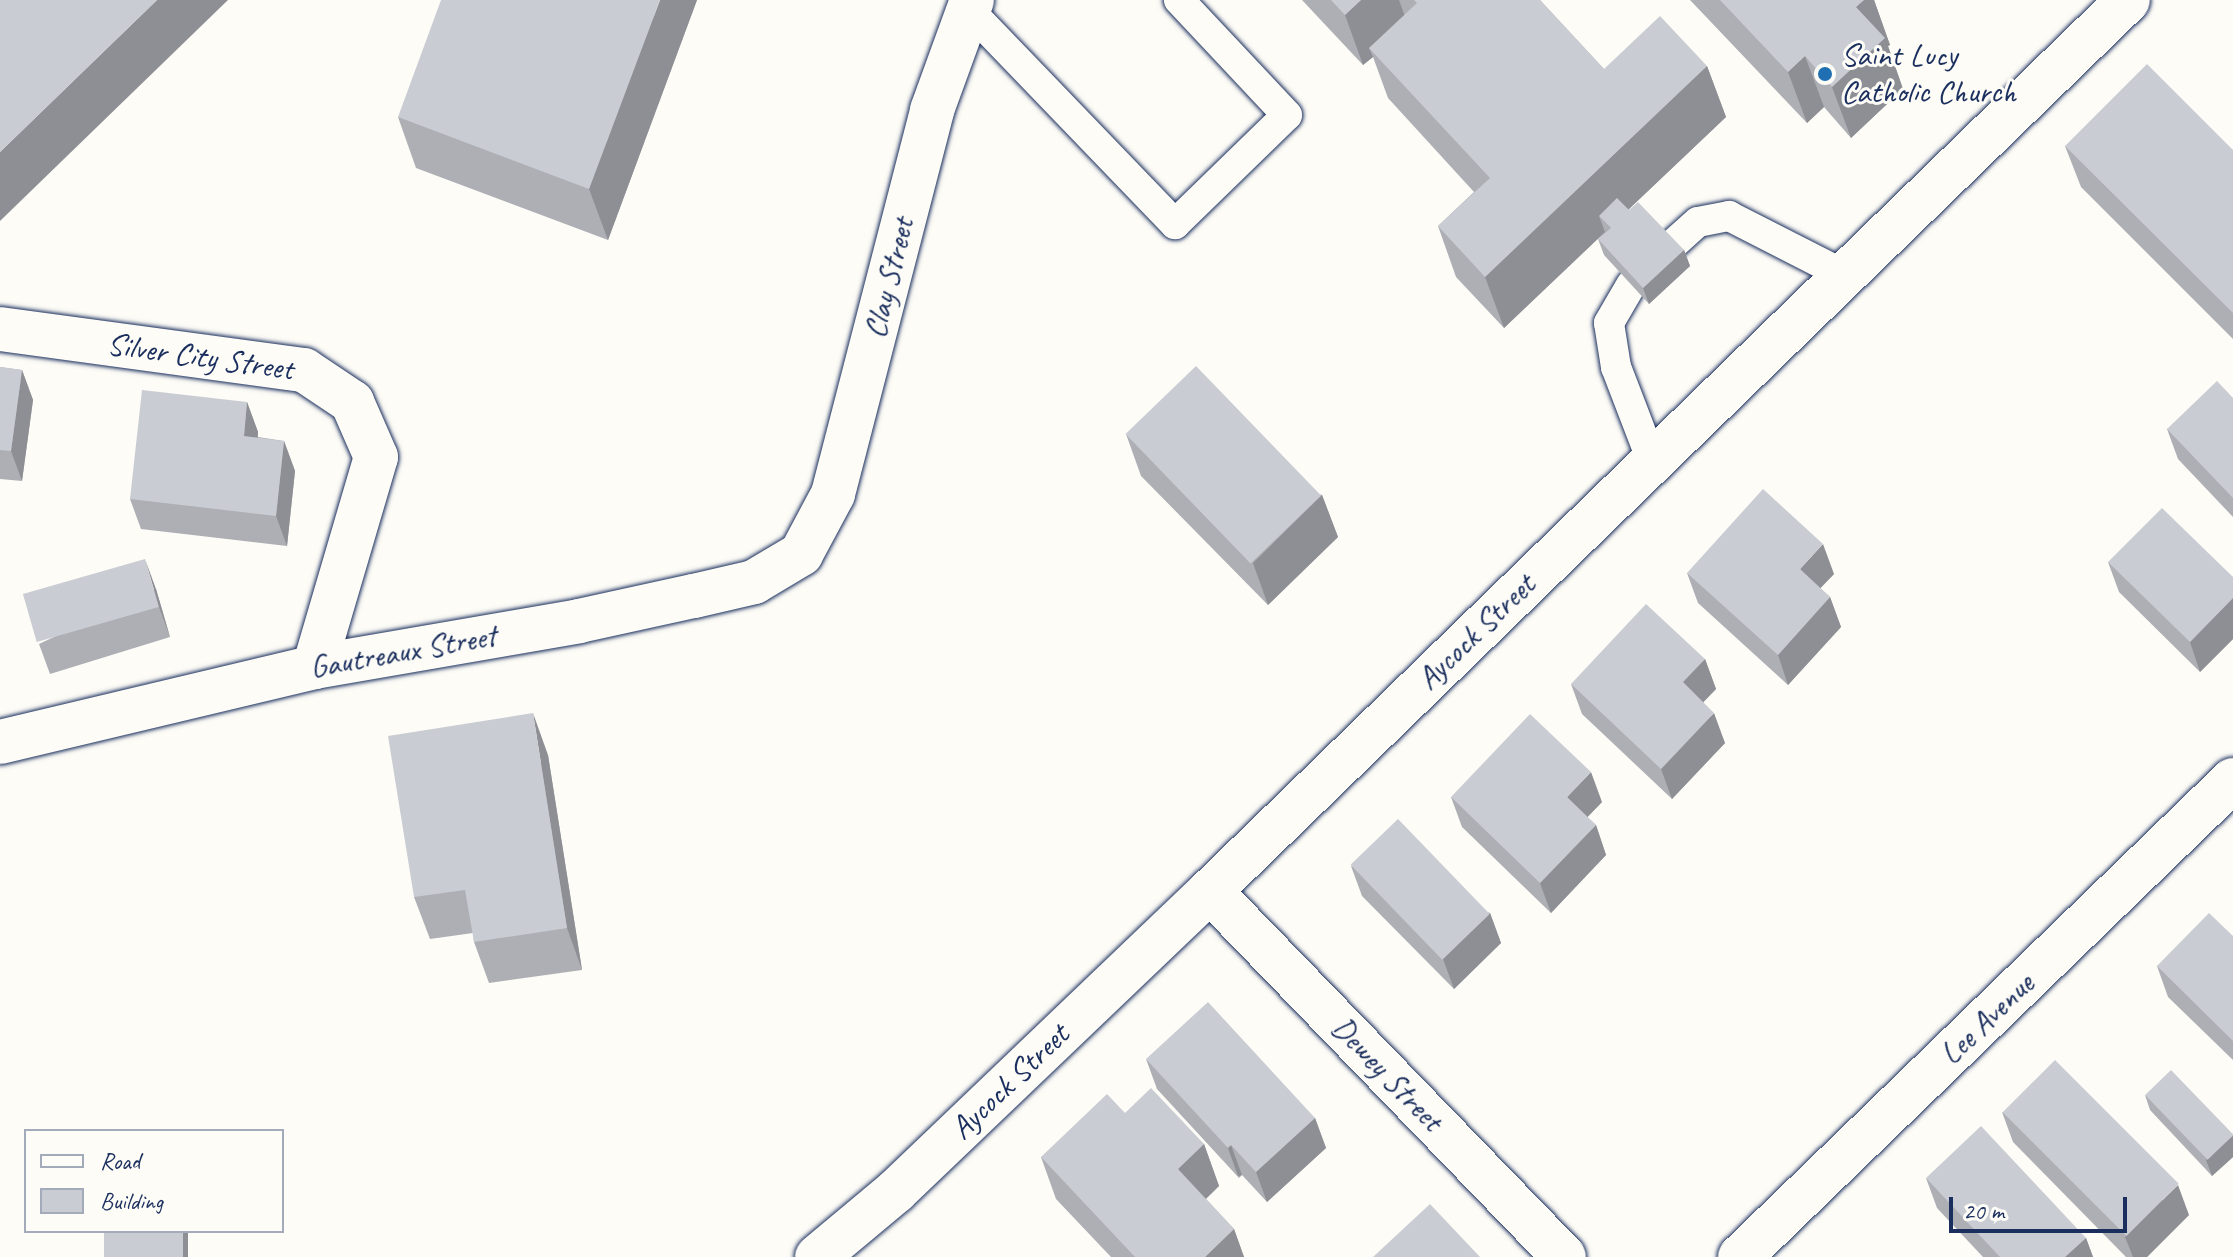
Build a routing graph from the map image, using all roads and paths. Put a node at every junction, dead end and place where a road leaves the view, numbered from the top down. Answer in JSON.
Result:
{"nodes":[{"id":1,"x":1179,"y":0,"type":"edge"},
{"id":2,"x":2128,"y":0,"type":"edge"},
{"id":3,"x":969,"y":4,"type":"edge"},
{"id":4,"x":1671,"y":246,"type":"edge"},
{"id":5,"x":1845,"y":275,"type":"junction"},
{"id":6,"x":1631,"y":285,"type":"edge"},
{"id":7,"x":0,"y":329,"type":"edge"},
{"id":8,"x":1652,"y":461,"type":"junction"},
{"id":9,"x":801,"y":554,"type":"joint"},
{"id":10,"x":314,"y":667,"type":"junction"},
{"id":11,"x":0,"y":742,"type":"edge"},
{"id":12,"x":2227,"y":797,"type":"edge"},
{"id":13,"x":1210,"y":891,"type":"junction"},
{"id":14,"x":817,"y":1257,"type":"edge"},
{"id":15,"x":1564,"y":1257,"type":"edge"},
{"id":16,"x":1740,"y":1257,"type":"edge"}],
"edges":[{"from":1,"to":3,"type":"lane"},
{"from":2,"to":5,"type":"street","name":"Aycock Street"},
{"from":3,"to":9,"type":"street","name":"Clay Street"},
{"from":4,"to":5,"type":"lane"},
{"from":5,"to":8,"type":"street","name":"Aycock Street"},
{"from":6,"to":8,"type":"lane"},
{"from":7,"to":10,"type":"street","name":"Silver City Street"},
{"from":8,"to":13,"type":"street","name":"Aycock Street"},
{"from":9,"to":10,"type":"street","name":"Gautreaux Street"},
{"from":10,"to":11,"type":"street","name":"Gautreaux Street"},
{"from":12,"to":16,"type":"street","name":"Lee Avenue"},
{"from":13,"to":14,"type":"street","name":"Aycock Street"},
{"from":13,"to":15,"type":"street","name":"Dewey Street"}]}
